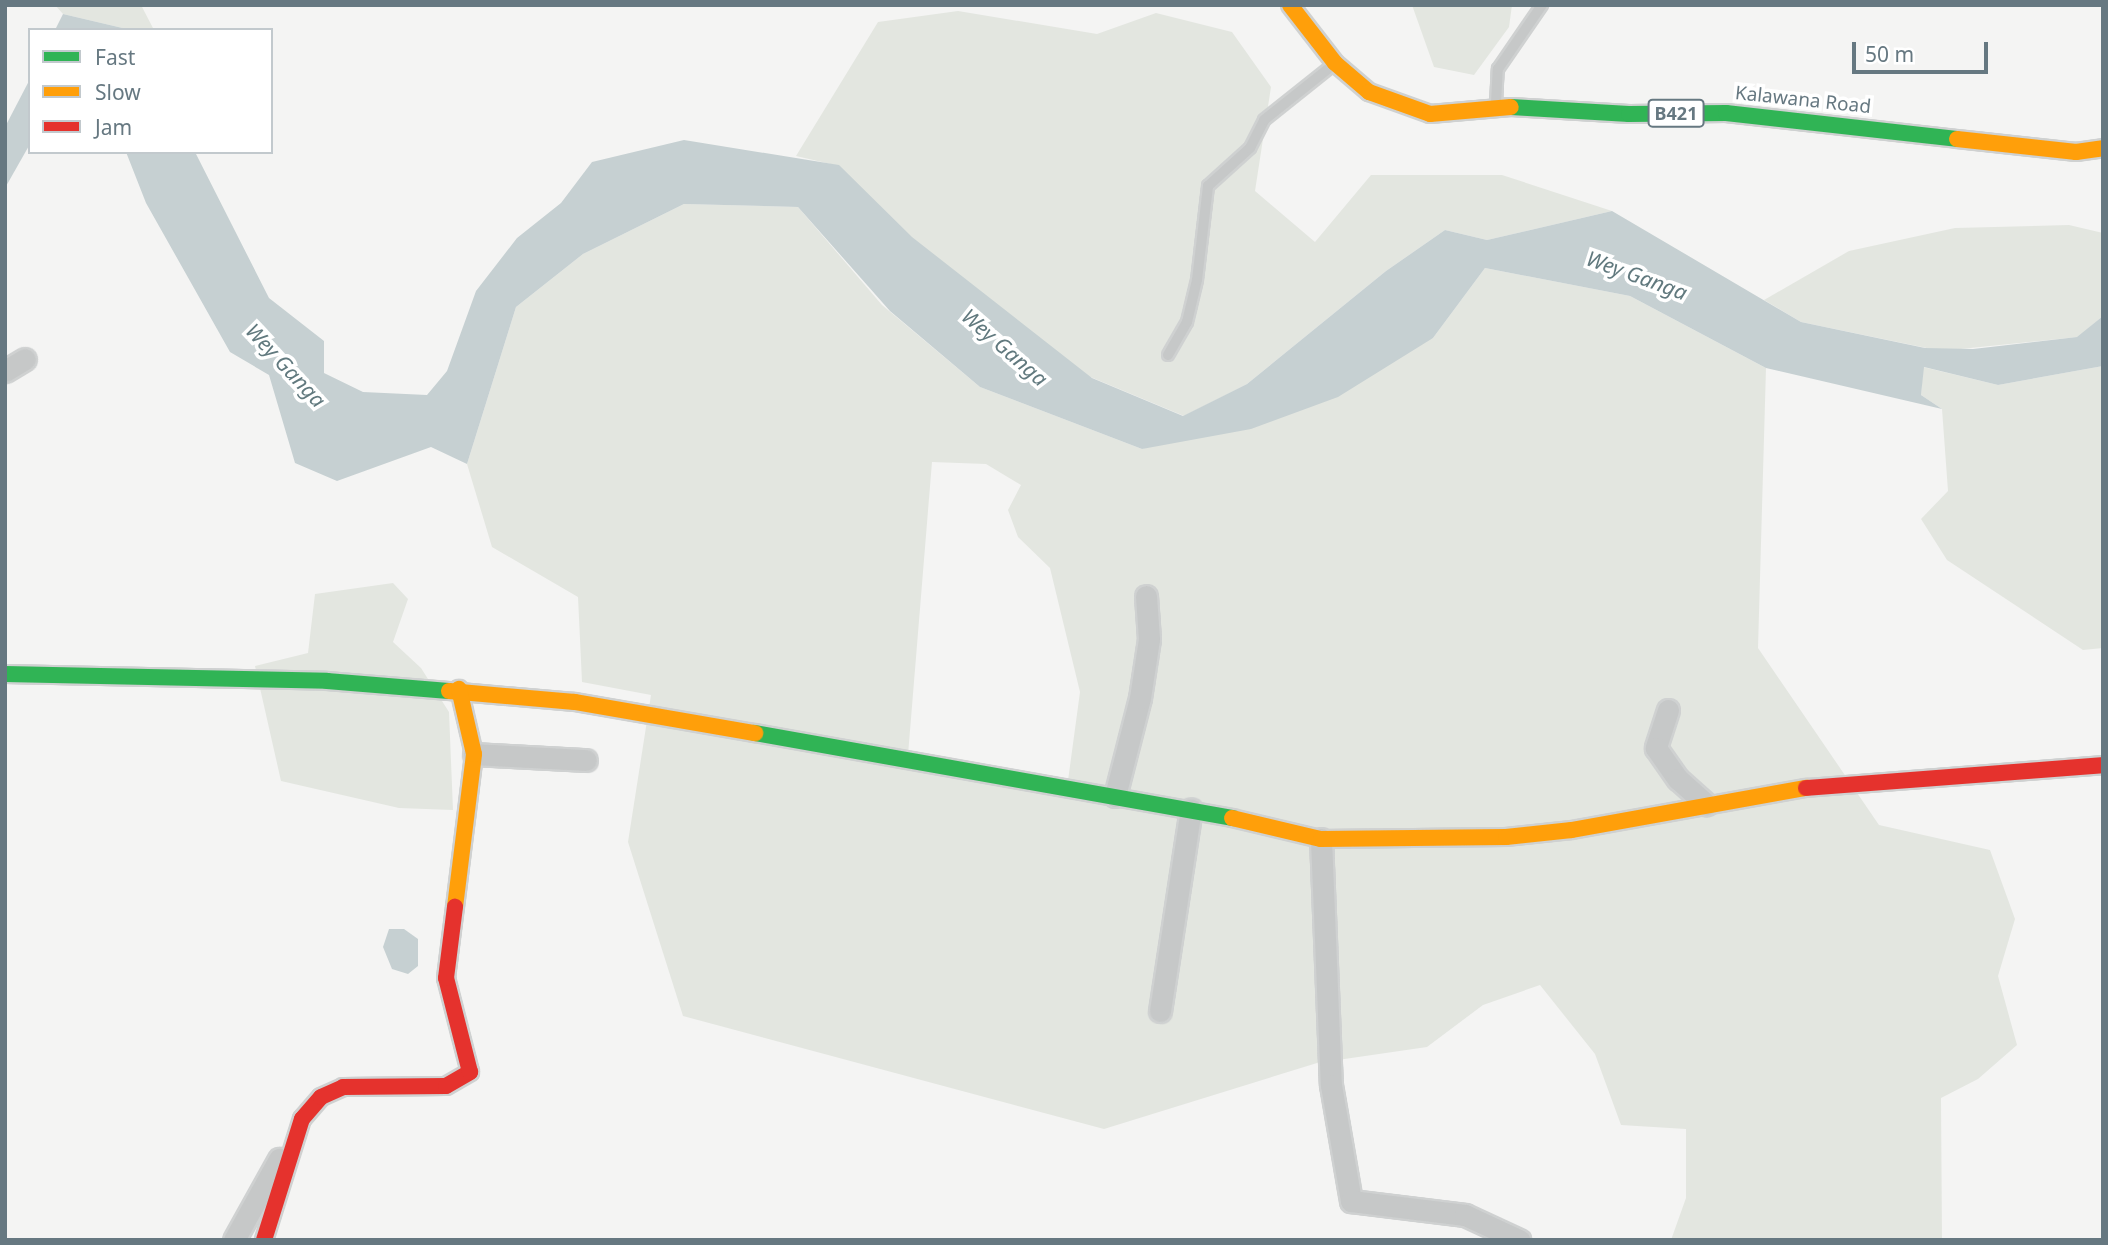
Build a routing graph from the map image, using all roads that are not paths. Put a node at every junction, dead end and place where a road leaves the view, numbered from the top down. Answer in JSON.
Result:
{"nodes":[{"id":1,"x":1290,"y":5,"type":"edge"},
{"id":2,"x":1542,"y":5,"type":"edge"},
{"id":3,"x":1335,"y":63,"type":"junction"},
{"id":4,"x":1496,"y":106,"type":"junction"},
{"id":5,"x":2103,"y":148,"type":"edge"},
{"id":6,"x":1168,"y":355,"type":"dead end"},
{"id":7,"x":25,"y":359,"type":"dead end"},
{"id":8,"x":5,"y":371,"type":"edge"},
{"id":9,"x":1146,"y":596,"type":"dead end"},
{"id":10,"x":5,"y":674,"type":"edge"},
{"id":11,"x":459,"y":689,"type":"junction"},
{"id":12,"x":1668,"y":710,"type":"dead end"},
{"id":13,"x":474,"y":754,"type":"junction"},
{"id":14,"x":586,"y":760,"type":"dead end"},
{"id":15,"x":2103,"y":765,"type":"edge"},
{"id":16,"x":1115,"y":796,"type":"junction"},
{"id":17,"x":1706,"y":804,"type":"junction"},
{"id":18,"x":1191,"y":809,"type":"junction"},
{"id":19,"x":1321,"y":839,"type":"junction"},
{"id":20,"x":1160,"y":1011,"type":"dead end"},
{"id":21,"x":302,"y":1119,"type":"junction"},
{"id":22,"x":234,"y":1240,"type":"edge"},
{"id":23,"x":264,"y":1240,"type":"edge"},
{"id":24,"x":1519,"y":1240,"type":"edge"}],
"edges":[{"from":1,"to":3,"type":"street","name":"Kalawana Road","number":"B421"},
{"from":2,"to":4,"type":"lane"},
{"from":3,"to":4,"type":"street","name":"Kalawana Road","number":"B421"},
{"from":3,"to":6,"type":"lane"},
{"from":4,"to":5,"type":"street","name":"Kalawana Road","number":"B421"},
{"from":7,"to":8,"type":"street"},
{"from":9,"to":16,"type":"street"},
{"from":10,"to":11,"type":"street"},
{"from":11,"to":13,"type":"street"},
{"from":11,"to":16,"type":"street"},
{"from":12,"to":17,"type":"street"},
{"from":13,"to":14,"type":"street"},
{"from":13,"to":21,"type":"street"},
{"from":15,"to":17,"type":"street"},
{"from":16,"to":18,"type":"street"},
{"from":17,"to":19,"type":"street"},
{"from":18,"to":19,"type":"street"},
{"from":18,"to":20,"type":"street"},
{"from":19,"to":24,"type":"street"},
{"from":21,"to":22,"type":"street"},
{"from":21,"to":23,"type":"street"}]}
